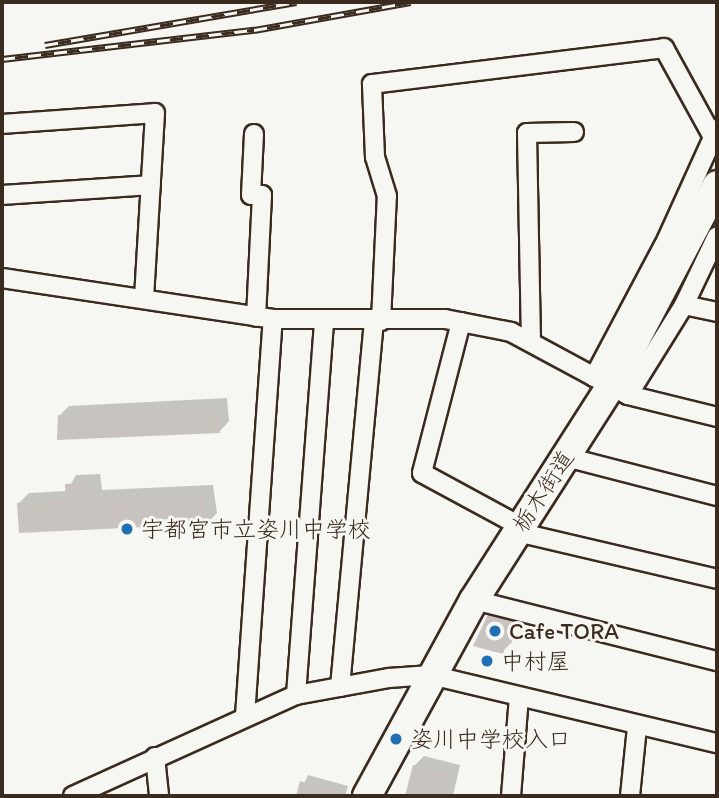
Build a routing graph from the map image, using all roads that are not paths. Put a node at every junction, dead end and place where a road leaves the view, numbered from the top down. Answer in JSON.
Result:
{"nodes":[{"id":1,"x":2,"y":124,"type":"edge"},
{"id":2,"x":574,"y":132,"type":"dead end"},
{"id":3,"x":715,"y":133,"type":"edge"},
{"id":4,"x":254,"y":134,"type":"dead end"},
{"id":5,"x":151,"y":185,"type":"junction"},
{"id":6,"x":716,"y":189,"type":"edge"},
{"id":7,"x":2,"y":195,"type":"edge"},
{"id":8,"x":717,"y":236,"type":"edge"},
{"id":9,"x":2,"y":278,"type":"edge"},
{"id":10,"x":144,"y":299,"type":"junction"},
{"id":11,"x":684,"y":305,"type":"junction"},
{"id":12,"x":717,"y":312,"type":"edge"},
{"id":13,"x":265,"y":318,"type":"junction"},
{"id":14,"x":324,"y":321,"type":"junction"},
{"id":15,"x":378,"y":321,"type":"junction"},
{"id":16,"x":461,"y":322,"type":"junction"},
{"id":17,"x":531,"y":342,"type":"junction"},
{"id":18,"x":611,"y":386,"type":"junction"},
{"id":19,"x":717,"y":417,"type":"edge"},
{"id":20,"x":566,"y":457,"type":"junction"},
{"id":21,"x":717,"y":496,"type":"edge"},
{"id":22,"x":518,"y":529,"type":"junction"},
{"id":23,"x":717,"y":579,"type":"edge"},
{"id":24,"x":474,"y":600,"type":"junction"},
{"id":25,"x":717,"y":661,"type":"edge"},
{"id":26,"x":432,"y":675,"type":"junction"},
{"id":27,"x":340,"y":687,"type":"junction"},
{"id":28,"x":296,"y":695,"type":"junction"},
{"id":29,"x":519,"y":697,"type":"junction"},
{"id":30,"x":245,"y":716,"type":"junction"},
{"id":31,"x":637,"y":727,"type":"junction"},
{"id":32,"x":717,"y":743,"type":"edge"},
{"id":33,"x":155,"y":757,"type":"junction"},
{"id":34,"x":73,"y":796,"type":"edge"},
{"id":35,"x":159,"y":796,"type":"edge"},
{"id":36,"x":367,"y":796,"type":"edge"},
{"id":37,"x":511,"y":796,"type":"edge"},
{"id":38,"x":630,"y":796,"type":"edge"}],
"edges":[{"from":1,"to":5,"type":"street"},
{"from":2,"to":17,"type":"street"},
{"from":3,"to":15,"type":"street"},
{"from":3,"to":18,"type":"street"},
{"from":4,"to":13,"type":"street"},
{"from":5,"to":7,"type":"street"},
{"from":5,"to":10,"type":"street"},
{"from":6,"to":18,"type":"main road","name":"栃木街道"},
{"from":8,"to":11,"type":"street"},
{"from":9,"to":10,"type":"street"},
{"from":10,"to":13,"type":"street"},
{"from":11,"to":12,"type":"street"},
{"from":11,"to":18,"type":"street"},
{"from":13,"to":14,"type":"street"},
{"from":13,"to":30,"type":"street"},
{"from":14,"to":15,"type":"street"},
{"from":14,"to":28,"type":"street"},
{"from":15,"to":16,"type":"street"},
{"from":15,"to":27,"type":"street"},
{"from":16,"to":17,"type":"street"},
{"from":16,"to":22,"type":"street"},
{"from":17,"to":18,"type":"street"},
{"from":18,"to":19,"type":"street"},
{"from":18,"to":20,"type":"main road","name":"栃木街道"},
{"from":20,"to":21,"type":"street"},
{"from":20,"to":22,"type":"main road","name":"栃木街道"},
{"from":22,"to":23,"type":"street"},
{"from":22,"to":24,"type":"main road","name":"栃木街道"},
{"from":24,"to":25,"type":"street"},
{"from":24,"to":26,"type":"main road","name":"栃木街道"},
{"from":26,"to":27,"type":"street"},
{"from":26,"to":29,"type":"street"},
{"from":26,"to":36,"type":"main road","name":"栃木街道"},
{"from":27,"to":28,"type":"street"},
{"from":28,"to":30,"type":"street"},
{"from":29,"to":31,"type":"street"},
{"from":29,"to":37,"type":"street"},
{"from":30,"to":33,"type":"street"},
{"from":31,"to":32,"type":"street"},
{"from":31,"to":38,"type":"street"},
{"from":33,"to":34,"type":"street"},
{"from":33,"to":35,"type":"street"}]}
